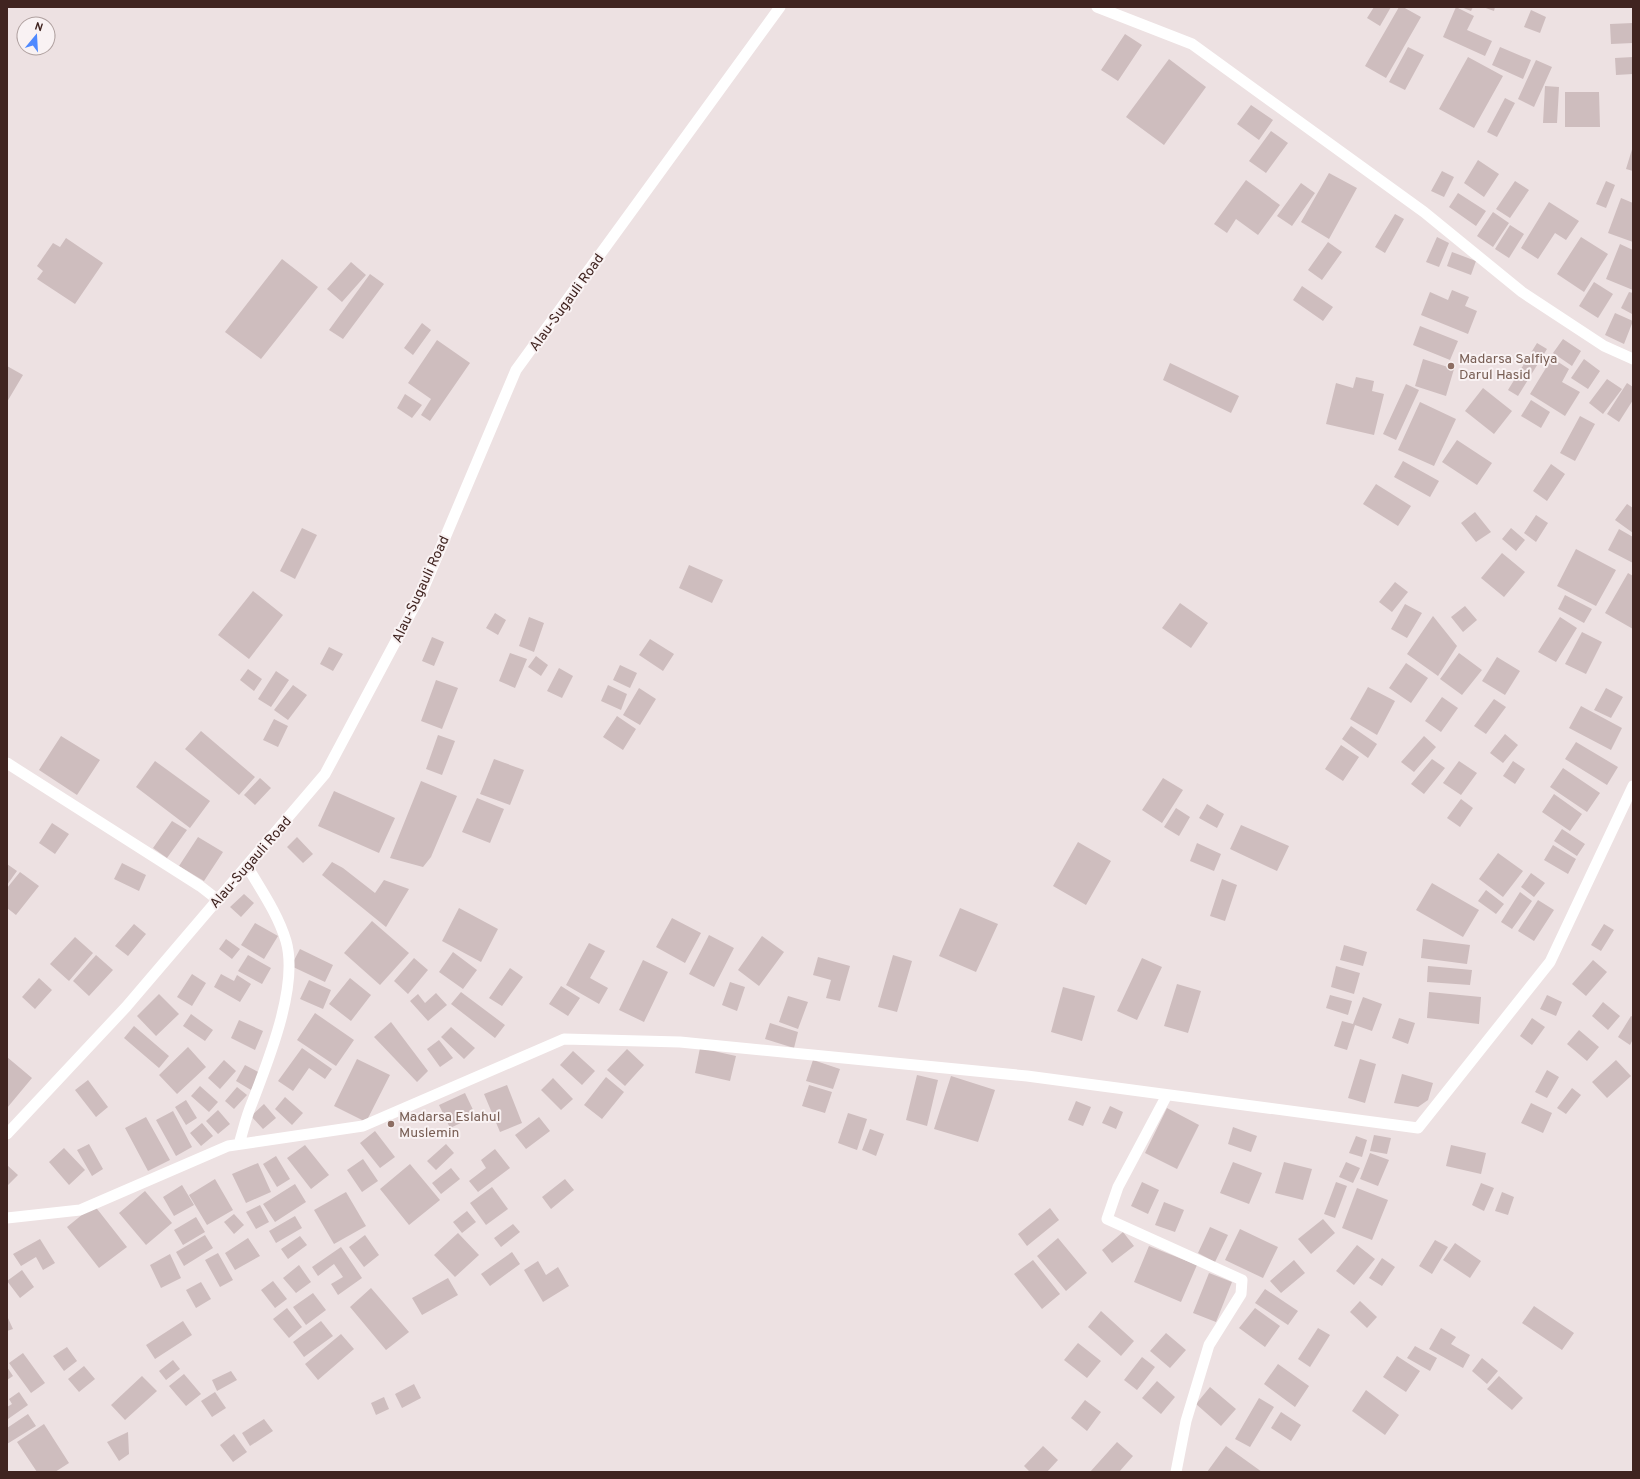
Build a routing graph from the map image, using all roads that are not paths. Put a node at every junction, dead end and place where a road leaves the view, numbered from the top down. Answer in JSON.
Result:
{"nodes":[{"id":1,"x":780,"y":7,"type":"edge"},
{"id":2,"x":1098,"y":7,"type":"edge"},
{"id":3,"x":1633,"y":359,"type":"edge"},
{"id":4,"x":7,"y":763,"type":"edge"},
{"id":5,"x":1633,"y":786,"type":"edge"},
{"id":6,"x":247,"y":866,"type":"junction"},
{"id":7,"x":218,"y":900,"type":"junction"},
{"id":8,"x":1167,"y":1095,"type":"junction"},
{"id":9,"x":7,"y":1134,"type":"edge"},
{"id":10,"x":239,"y":1144,"type":"junction"},
{"id":11,"x":7,"y":1218,"type":"edge"},
{"id":12,"x":1176,"y":1472,"type":"edge"}],
"edges":[{"from":1,"to":6,"type":"street","name":"Alau-Sugauli Road"},
{"from":2,"to":3,"type":"street"},
{"from":4,"to":7,"type":"street"},
{"from":5,"to":8,"type":"street"},
{"from":6,"to":7,"type":"street","name":"Alau-Sugauli Road"},
{"from":6,"to":10,"type":"street"},
{"from":7,"to":9,"type":"street","name":"Alau-Sugauli Road"},
{"from":8,"to":10,"type":"street"},
{"from":8,"to":12,"type":"street"},
{"from":10,"to":11,"type":"street"}]}
